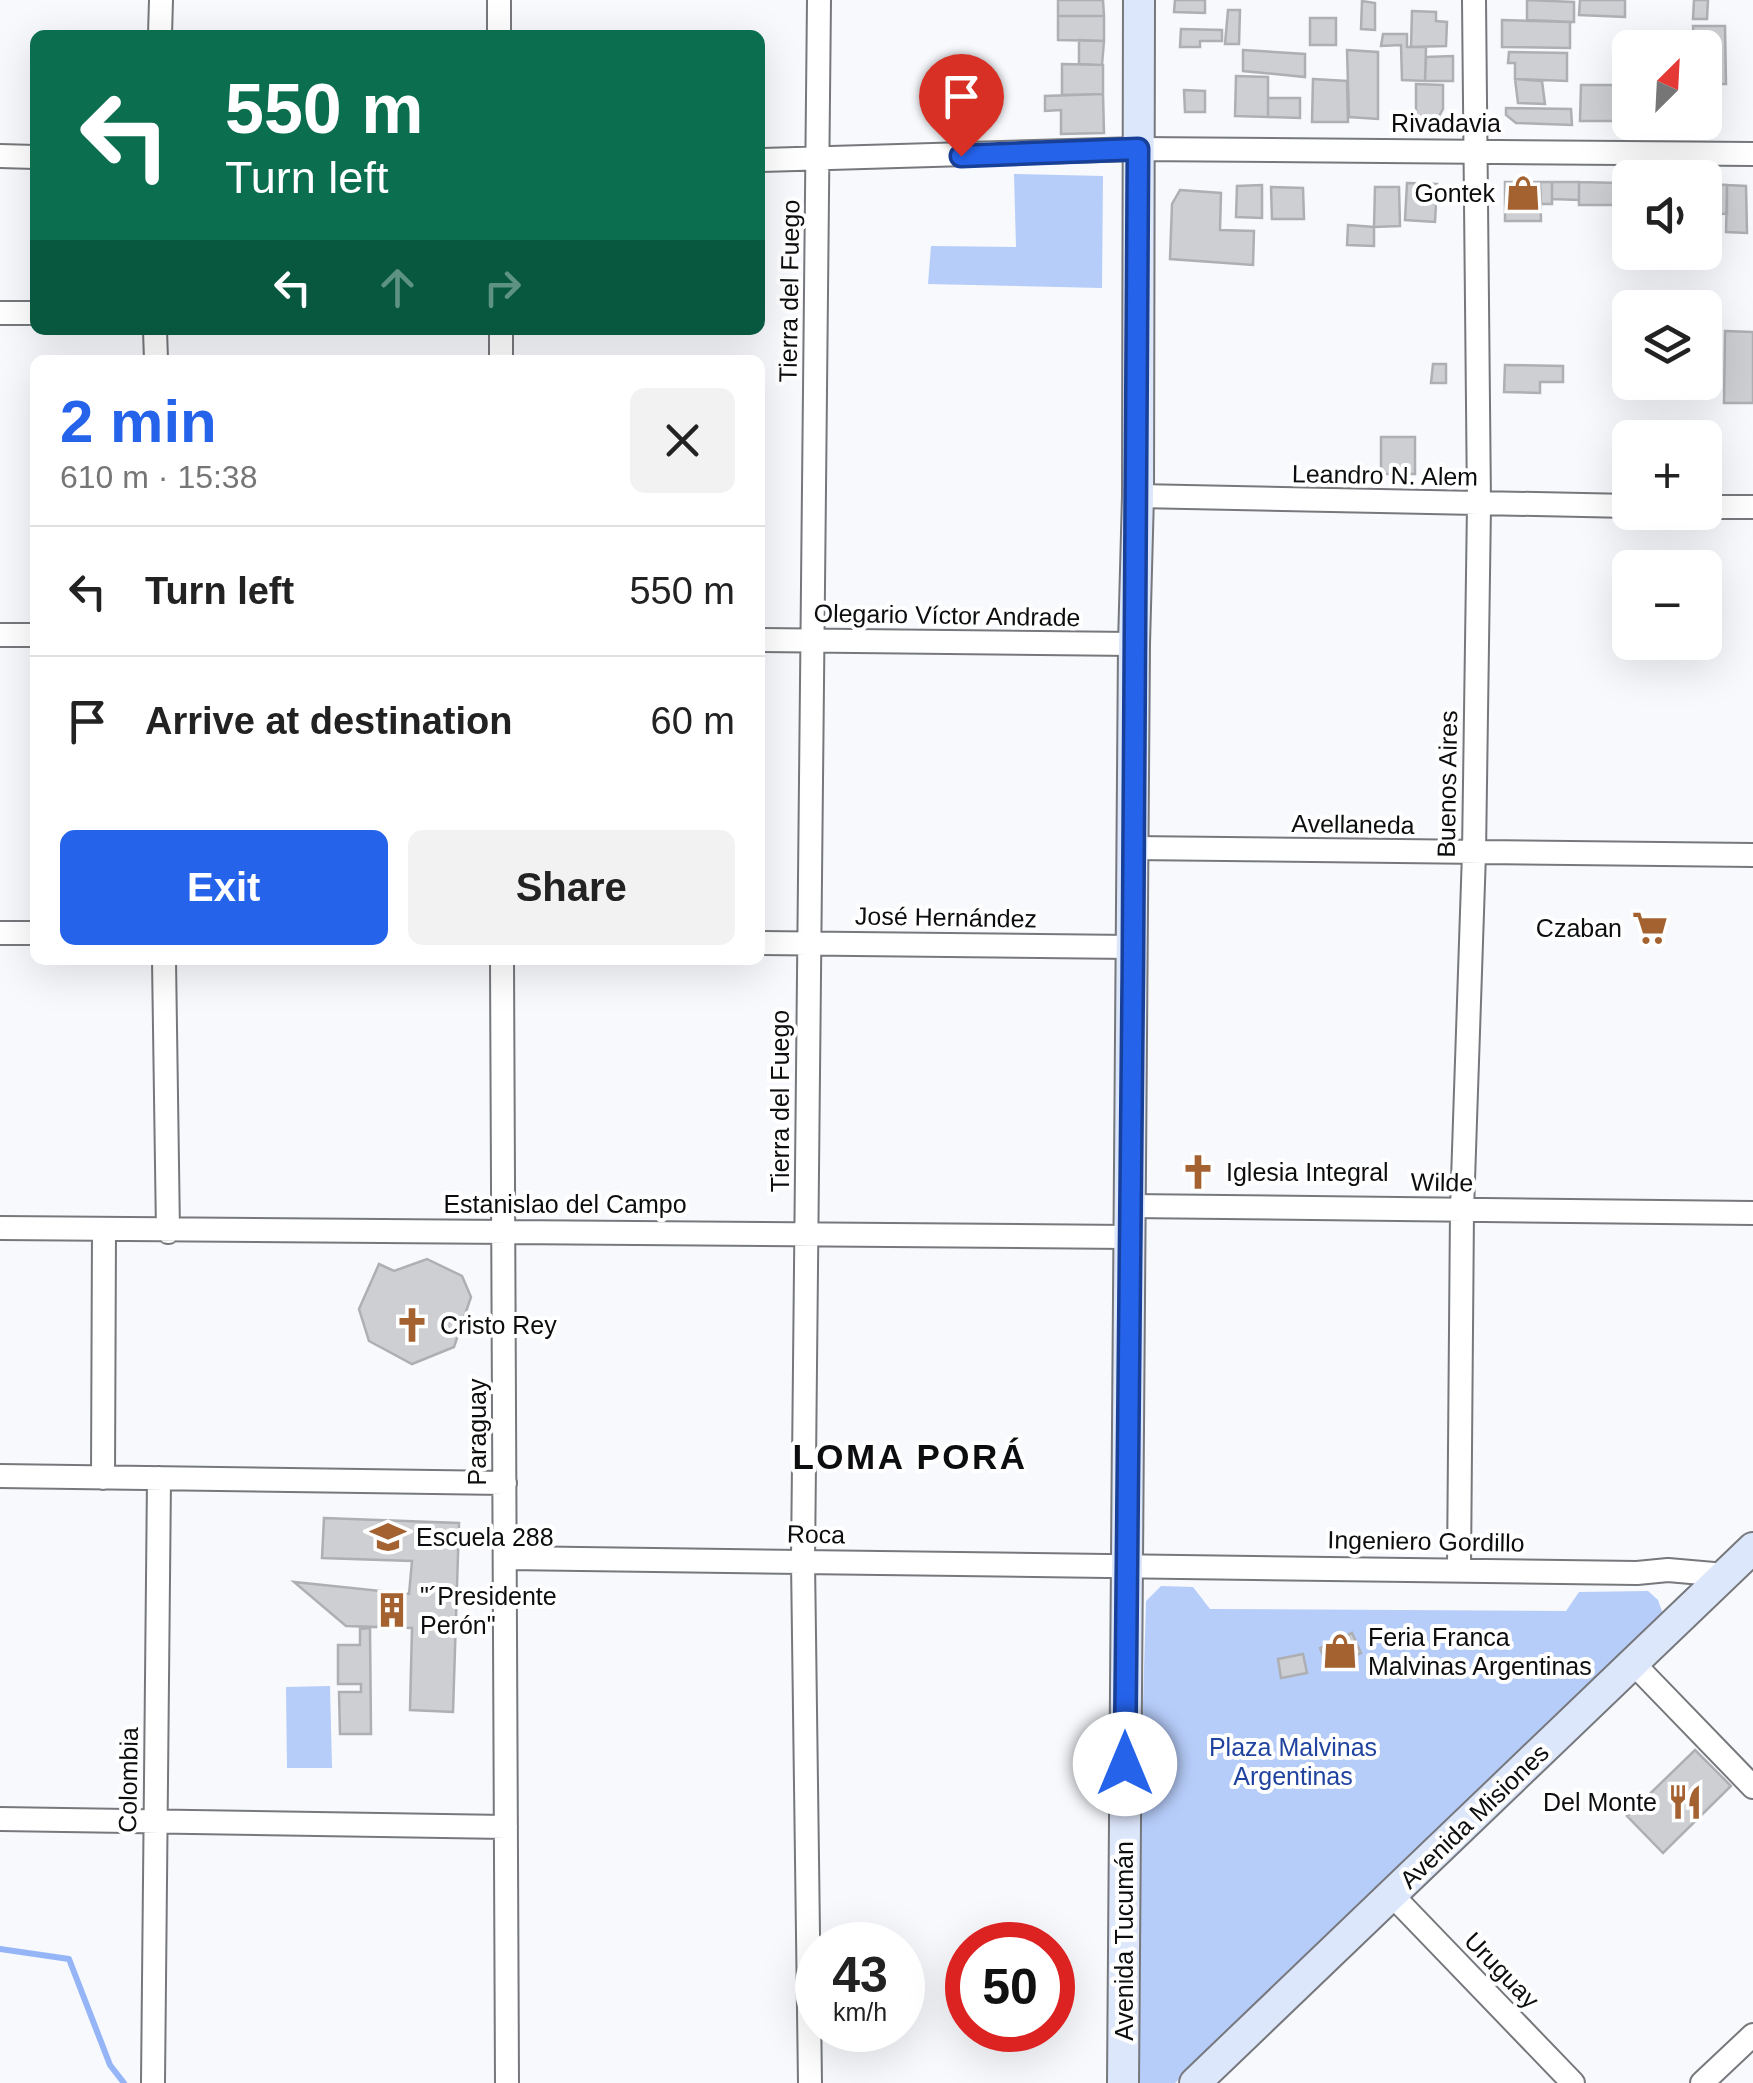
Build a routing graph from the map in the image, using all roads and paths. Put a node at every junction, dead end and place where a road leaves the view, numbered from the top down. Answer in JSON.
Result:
{"nodes":[{"id":1,"x":161,"y":0,"type":"edge"},
{"id":2,"x":499,"y":0,"type":"edge"},
{"id":3,"x":818,"y":0,"type":"edge"},
{"id":4,"x":1139,"y":0,"type":"edge"},
{"id":5,"x":1474,"y":0,"type":"edge"},
{"id":6,"x":160,"y":30,"type":"edge"},
{"id":7,"x":499,"y":30,"type":"edge"},
{"id":8,"x":1138,"y":149,"type":"junction"},
{"id":9,"x":1475,"y":151,"type":"junction"},
{"id":10,"x":1753,"y":154,"type":"edge"},
{"id":11,"x":0,"y":156,"type":"edge"},
{"id":12,"x":30,"y":157,"type":"edge"},
{"id":13,"x":765,"y":160,"type":"edge"},
{"id":14,"x":818,"y":161,"type":"junction"},
{"id":15,"x":0,"y":313,"type":"edge"},
{"id":16,"x":30,"y":313,"type":"edge"},
{"id":17,"x":1138,"y":496,"type":"junction"},
{"id":18,"x":1479,"y":505,"type":"junction"},
{"id":19,"x":1612,"y":506,"type":"edge"},
{"id":20,"x":1722,"y":507,"type":"edge"},
{"id":21,"x":1753,"y":507,"type":"edge"},
{"id":22,"x":0,"y":634,"type":"edge"},
{"id":23,"x":30,"y":636,"type":"edge"},
{"id":24,"x":765,"y":640,"type":"edge"},
{"id":25,"x":811,"y":640,"type":"junction"},
{"id":26,"x":1134,"y":644,"type":"junction"},
{"id":27,"x":1132,"y":848,"type":"junction"},
{"id":28,"x":1474,"y":853,"type":"junction"},
{"id":29,"x":1753,"y":855,"type":"edge"},
{"id":30,"x":0,"y":932,"type":"edge"},
{"id":31,"x":30,"y":933,"type":"edge"},
{"id":32,"x":765,"y":942,"type":"edge"},
{"id":33,"x":808,"y":943,"type":"junction"},
{"id":34,"x":1132,"y":947,"type":"junction"},
{"id":35,"x":164,"y":965,"type":"edge"},
{"id":36,"x":502,"y":965,"type":"edge"},
{"id":37,"x":1130,"y":1206,"type":"junction"},
{"id":38,"x":1462,"y":1210,"type":"junction"},
{"id":39,"x":1753,"y":1213,"type":"edge"},
{"id":40,"x":0,"y":1228,"type":"edge"},
{"id":41,"x":104,"y":1230,"type":"junction"},
{"id":42,"x":503,"y":1230,"type":"junction"},
{"id":43,"x":168,"y":1232,"type":"junction"},
{"id":44,"x":806,"y":1233,"type":"junction"},
{"id":45,"x":1129,"y":1237,"type":"junction"},
{"id":46,"x":0,"y":1476,"type":"edge"},
{"id":47,"x":104,"y":1478,"type":"junction"},
{"id":48,"x":159,"y":1478,"type":"junction"},
{"id":49,"x":504,"y":1483,"type":"junction"},
{"id":50,"x":1753,"y":1548,"type":"edge"},
{"id":51,"x":505,"y":1558,"type":"junction"},
{"id":52,"x":804,"y":1561,"type":"junction"},
{"id":53,"x":1127,"y":1565,"type":"junction"},
{"id":54,"x":1459,"y":1569,"type":"junction"},
{"id":55,"x":1724,"y":1576,"type":"junction"},
{"id":56,"x":1634,"y":1663,"type":"junction"},
{"id":57,"x":1753,"y":1787,"type":"edge"},
{"id":58,"x":0,"y":1819,"type":"edge"},
{"id":59,"x":155,"y":1822,"type":"junction"},
{"id":60,"x":506,"y":1827,"type":"junction"},
{"id":61,"x":1392,"y":1895,"type":"junction"},
{"id":62,"x":1753,"y":2034,"type":"edge"},
{"id":63,"x":152,"y":2083,"type":"edge"},
{"id":64,"x":508,"y":2083,"type":"edge"},
{"id":65,"x":810,"y":2083,"type":"edge"},
{"id":66,"x":1123,"y":2083,"type":"edge"},
{"id":67,"x":1195,"y":2083,"type":"edge"},
{"id":68,"x":1573,"y":2083,"type":"edge"},
{"id":69,"x":1702,"y":2083,"type":"edge"}],
"edges":[{"from":1,"to":6,"type":"street"},
{"from":2,"to":7,"type":"street"},
{"from":3,"to":14,"type":"street","name":"Tierra del Fuego"},
{"from":4,"to":8,"type":"main road","name":"Avenida Tucumán"},
{"from":5,"to":9,"type":"street","name":"Buenos Aires"},
{"from":8,"to":9,"type":"street","name":"Rivadavia"},
{"from":8,"to":14,"type":"street","name":"Rivadavia"},
{"from":8,"to":17,"type":"main road","name":"Avenida Tucumán"},
{"from":9,"to":10,"type":"street","name":"Rivadavia"},
{"from":9,"to":18,"type":"street","name":"Buenos Aires"},
{"from":11,"to":12,"type":"street"},
{"from":13,"to":14,"type":"street","name":"Rivadavia"},
{"from":14,"to":25,"type":"street","name":"Tierra del Fuego"},
{"from":15,"to":16,"type":"street"},
{"from":17,"to":18,"type":"street","name":"Leandro N. Alem"},
{"from":17,"to":26,"type":"main road","name":"Avenida Tucumán"},
{"from":18,"to":19,"type":"street","name":"Leandro N. Alem"},
{"from":18,"to":28,"type":"street","name":"Buenos Aires"},
{"from":20,"to":21,"type":"street"},
{"from":22,"to":23,"type":"street"},
{"from":24,"to":25,"type":"street","name":"Olegario Víctor Andrade"},
{"from":25,"to":26,"type":"street","name":"Olegario Víctor Andrade"},
{"from":25,"to":33,"type":"street","name":"Tierra del Fuego"},
{"from":26,"to":27,"type":"main road","name":"Avenida Tucumán"},
{"from":27,"to":28,"type":"street","name":"Avellaneda"},
{"from":27,"to":34,"type":"main road","name":"Avenida Tucumán"},
{"from":28,"to":29,"type":"street","name":"Avellaneda"},
{"from":28,"to":38,"type":"street","name":"Buenos Aires"},
{"from":30,"to":31,"type":"street"},
{"from":32,"to":33,"type":"street","name":"José Hernández"},
{"from":33,"to":34,"type":"street","name":"José Hernández"},
{"from":33,"to":44,"type":"street","name":"Tierra del Fuego"},
{"from":34,"to":37,"type":"main road","name":"Avenida Tucumán"},
{"from":35,"to":43,"type":"street"},
{"from":36,"to":42,"type":"street","name":"Paraguay"},
{"from":37,"to":38,"type":"street","name":"Wilde"},
{"from":37,"to":45,"type":"main road","name":"Avenida Tucumán"},
{"from":38,"to":39,"type":"street","name":"Wilde"},
{"from":38,"to":54,"type":"street","name":"Buenos Aires"},
{"from":40,"to":41,"type":"street","name":"Estanislao del Campo"},
{"from":41,"to":43,"type":"street","name":"Estanislao del Campo"},
{"from":41,"to":47,"type":"street"},
{"from":42,"to":43,"type":"street","name":"Estanislao del Campo"},
{"from":42,"to":44,"type":"street","name":"Estanislao del Campo"},
{"from":42,"to":49,"type":"street","name":"Paraguay"},
{"from":44,"to":45,"type":"street","name":"Estanislao del Campo"},
{"from":44,"to":52,"type":"street","name":"Tierra del Fuego"},
{"from":45,"to":53,"type":"main road","name":"Avenida Tucumán"},
{"from":46,"to":47,"type":"street"},
{"from":47,"to":48,"type":"street"},
{"from":48,"to":49,"type":"street"},
{"from":48,"to":59,"type":"street","name":"Colombia"},
{"from":49,"to":51,"type":"street","name":"Paraguay"},
{"from":50,"to":55,"type":"main road","name":"Avenida Misiones"},
{"from":51,"to":52,"type":"street","name":"Roca"},
{"from":51,"to":60,"type":"street","name":"Paraguay"},
{"from":52,"to":53,"type":"street","name":"Roca"},
{"from":52,"to":65,"type":"street","name":"Tierra del Fuego"},
{"from":53,"to":54,"type":"street","name":"Ingeniero Gordillo"},
{"from":53,"to":66,"type":"main road","name":"Avenida Tucumán"},
{"from":54,"to":55,"type":"street","name":"Ingeniero Gordillo"},
{"from":55,"to":56,"type":"main road","name":"Avenida Misiones"},
{"from":56,"to":57,"type":"street"},
{"from":56,"to":61,"type":"main road","name":"Avenida Misiones"},
{"from":58,"to":59,"type":"street"},
{"from":59,"to":60,"type":"street"},
{"from":59,"to":63,"type":"street","name":"Colombia"},
{"from":60,"to":64,"type":"street","name":"Paraguay"},
{"from":61,"to":67,"type":"main road","name":"Avenida Misiones"},
{"from":61,"to":68,"type":"street","name":"Uruguay"},
{"from":62,"to":69,"type":"street"}]}
